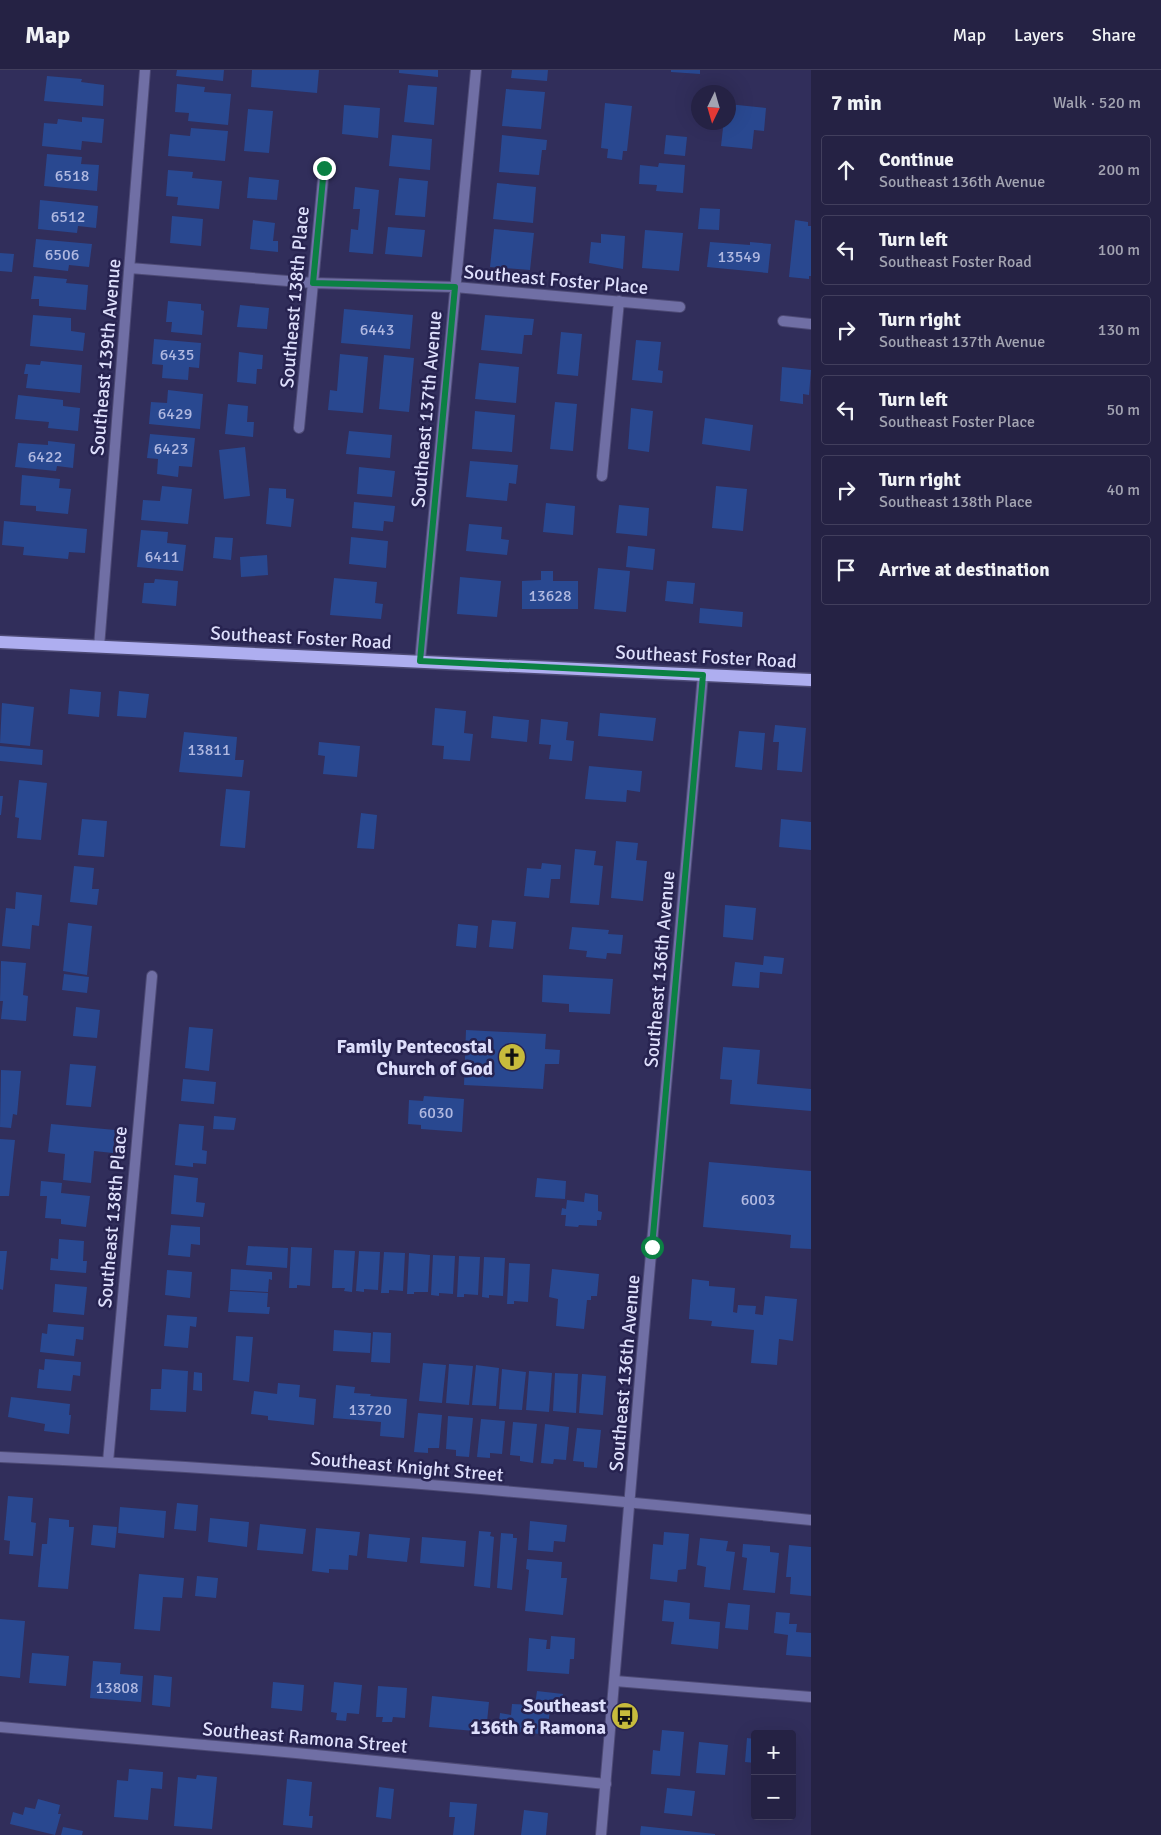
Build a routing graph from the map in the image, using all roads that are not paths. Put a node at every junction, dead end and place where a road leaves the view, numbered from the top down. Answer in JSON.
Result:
{"nodes":[{"id":1,"x":145,"y":70,"type":"edge"},
{"id":2,"x":476,"y":70,"type":"edge"},
{"id":3,"x":324,"y":168,"type":"dead end"},
{"id":4,"x":130,"y":268,"type":"junction"},
{"id":5,"x":313,"y":283,"type":"junction"},
{"id":6,"x":455,"y":287,"type":"junction"},
{"id":7,"x":619,"y":301,"type":"junction"},
{"id":8,"x":680,"y":307,"type":"dead end"},
{"id":9,"x":782,"y":321,"type":"dead end"},
{"id":10,"x":811,"y":324,"type":"edge"},
{"id":11,"x":299,"y":428,"type":"dead end"},
{"id":12,"x":602,"y":476,"type":"dead end"},
{"id":13,"x":0,"y":642,"type":"edge"},
{"id":14,"x":99,"y":647,"type":"junction"},
{"id":15,"x":420,"y":661,"type":"junction"},
{"id":16,"x":703,"y":675,"type":"junction"},
{"id":17,"x":811,"y":680,"type":"edge"},
{"id":18,"x":152,"y":976,"type":"dead end"},
{"id":19,"x":0,"y":1457,"type":"edge"},
{"id":20,"x":108,"y":1462,"type":"junction"},
{"id":21,"x":630,"y":1502,"type":"junction"},
{"id":22,"x":811,"y":1520,"type":"edge"},
{"id":23,"x":615,"y":1681,"type":"junction"},
{"id":24,"x":811,"y":1697,"type":"edge"},
{"id":25,"x":0,"y":1727,"type":"edge"},
{"id":26,"x":606,"y":1784,"type":"junction"},
{"id":27,"x":601,"y":1835,"type":"edge"}],
"edges":[{"from":1,"to":4,"type":"street","name":"Southeast 139th Avenue"},
{"from":2,"to":6,"type":"street","name":"Southeast 137th Avenue"},
{"from":3,"to":5,"type":"street","name":"Southeast 138th Place"},
{"from":4,"to":5,"type":"street","name":"Southeast Foster Place"},
{"from":4,"to":14,"type":"street","name":"Southeast 139th Avenue"},
{"from":5,"to":6,"type":"street","name":"Southeast Foster Place"},
{"from":5,"to":11,"type":"street","name":"Southeast 138th Place"},
{"from":6,"to":7,"type":"street","name":"Southeast Foster Place"},
{"from":6,"to":15,"type":"street","name":"Southeast 137th Avenue"},
{"from":7,"to":8,"type":"street","name":"Southeast Foster Place"},
{"from":7,"to":12,"type":"street"},
{"from":9,"to":10,"type":"street"},
{"from":13,"to":14,"type":"main road","name":"Southeast Foster Road"},
{"from":14,"to":15,"type":"main road","name":"Southeast Foster Road"},
{"from":15,"to":16,"type":"main road","name":"Southeast Foster Road"},
{"from":16,"to":17,"type":"main road","name":"Southeast Foster Road"},
{"from":16,"to":21,"type":"street","name":"Southeast 136th Avenue"},
{"from":18,"to":20,"type":"street","name":"Southeast 138th Place"},
{"from":19,"to":20,"type":"street","name":"Southeast Knight Street"},
{"from":20,"to":21,"type":"street","name":"Southeast Knight Street"},
{"from":21,"to":22,"type":"street","name":"Southeast Knight Street"},
{"from":21,"to":23,"type":"street","name":"Southeast 136th Avenue"},
{"from":23,"to":24,"type":"street"},
{"from":23,"to":26,"type":"street","name":"Southeast 136th Avenue"},
{"from":25,"to":26,"type":"street","name":"Southeast Ramona Street"},
{"from":26,"to":27,"type":"street","name":"Southeast 136th Avenue"}]}
